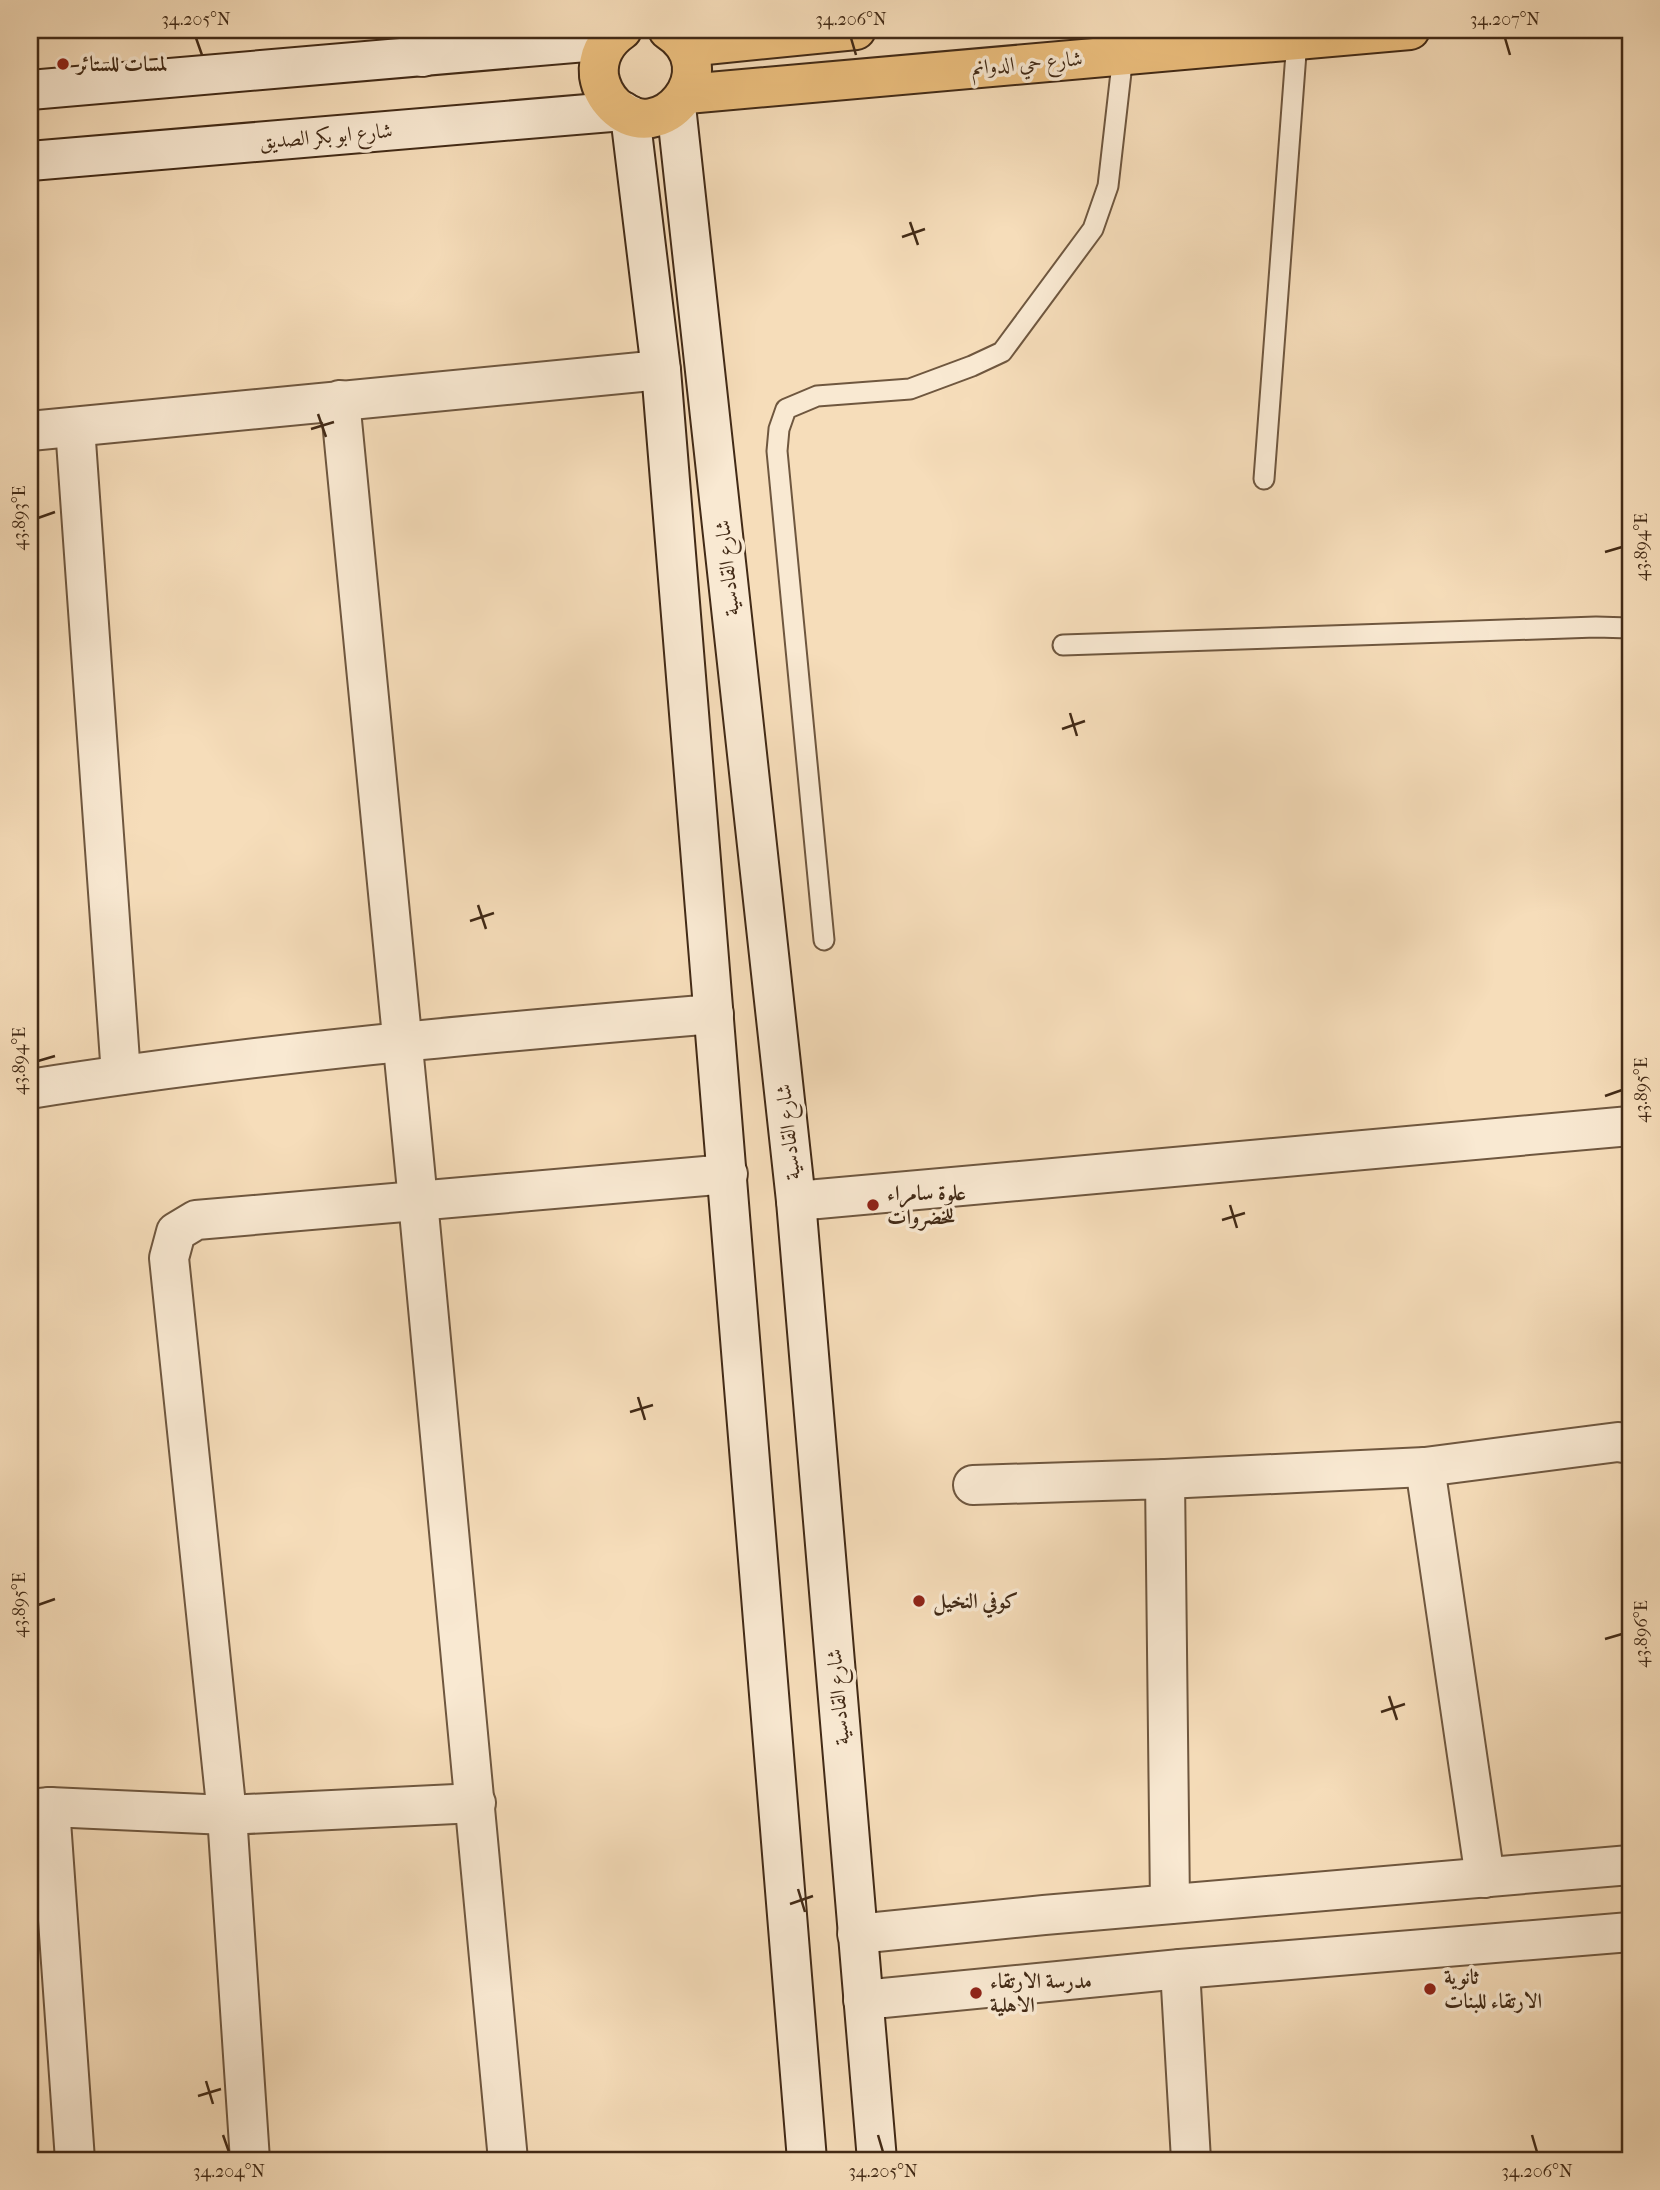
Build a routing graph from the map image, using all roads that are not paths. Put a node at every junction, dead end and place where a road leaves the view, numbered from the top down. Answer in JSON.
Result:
{"nodes":[{"id":1,"x":856,"y":30,"type":"edge"},
{"id":2,"x":1410,"y":30,"type":"edge"},
{"id":3,"x":818,"y":32,"type":"edge"},
{"id":4,"x":614,"y":33,"type":"edge"},
{"id":5,"x":676,"y":35,"type":"edge"},
{"id":6,"x":1297,"y":40,"type":"junction"},
{"id":7,"x":421,"y":43,"type":"edge"},
{"id":8,"x":1123,"y":55,"type":"junction"},
{"id":9,"x":30,"y":90,"type":"edge"},
{"id":10,"x":681,"y":100,"type":"junction"},
{"id":11,"x":626,"y":113,"type":"junction"},
{"id":12,"x":30,"y":160,"type":"edge"},
{"id":13,"x":661,"y":370,"type":"junction"},
{"id":14,"x":340,"y":400,"type":"junction"},
{"id":15,"x":75,"y":427,"type":"junction"},
{"id":16,"x":30,"y":431,"type":"edge"},
{"id":17,"x":1264,"y":479,"type":"dead end"},
{"id":18,"x":1630,"y":628,"type":"edge"},
{"id":19,"x":1063,"y":645,"type":"dead end"},
{"id":20,"x":824,"y":940,"type":"dead end"},
{"id":21,"x":714,"y":1014,"type":"junction"},
{"id":22,"x":403,"y":1041,"type":"junction"},
{"id":23,"x":121,"y":1074,"type":"junction"},
{"id":24,"x":30,"y":1089,"type":"edge"},
{"id":25,"x":1630,"y":1126,"type":"edge"},
{"id":26,"x":727,"y":1174,"type":"junction"},
{"id":27,"x":418,"y":1201,"type":"junction"},
{"id":28,"x":796,"y":1201,"type":"junction"},
{"id":29,"x":1630,"y":1444,"type":"edge"},
{"id":30,"x":1425,"y":1467,"type":"junction"},
{"id":31,"x":1166,"y":1479,"type":"junction"},
{"id":32,"x":972,"y":1485,"type":"dead end"},
{"id":33,"x":475,"y":1803,"type":"junction"},
{"id":34,"x":40,"y":1808,"type":"edge"},
{"id":35,"x":228,"y":1815,"type":"junction"},
{"id":36,"x":1630,"y":1866,"type":"edge"},
{"id":37,"x":1485,"y":1878,"type":"junction"},
{"id":38,"x":1170,"y":1904,"type":"junction"},
{"id":39,"x":1630,"y":1932,"type":"edge"},
{"id":40,"x":857,"y":1934,"type":"junction"},
{"id":41,"x":1180,"y":1969,"type":"junction"},
{"id":42,"x":863,"y":2000,"type":"junction"},
{"id":43,"x":75,"y":2160,"type":"edge"},
{"id":44,"x":250,"y":2160,"type":"edge"},
{"id":45,"x":508,"y":2160,"type":"edge"},
{"id":46,"x":807,"y":2160,"type":"edge"},
{"id":47,"x":877,"y":2160,"type":"edge"},
{"id":48,"x":1191,"y":2160,"type":"edge"}],
"edges":[{"from":1,"to":3,"type":"main road"},
{"from":2,"to":6,"type":"main road","name":"شارع حي الدوانم"},
{"from":3,"to":5,"type":"main road"},
{"from":4,"to":7,"type":"street"},
{"from":4,"to":11,"type":"main road"},
{"from":5,"to":10,"type":"main road"},
{"from":6,"to":8,"type":"main road","name":"شارع حي الدوانم"},
{"from":6,"to":17,"type":"lane"},
{"from":7,"to":9,"type":"street"},
{"from":8,"to":10,"type":"main road","name":"شارع حي الدوانم"},
{"from":8,"to":20,"type":"lane"},
{"from":10,"to":11,"type":"main road","name":"شارع حي الدوانم"},
{"from":10,"to":28,"type":"street","name":"شارع القادسية"},
{"from":11,"to":12,"type":"street","name":"شارع ابو بكر الصديق"},
{"from":11,"to":13,"type":"street"},
{"from":13,"to":14,"type":"street"},
{"from":13,"to":21,"type":"street"},
{"from":14,"to":15,"type":"street"},
{"from":14,"to":22,"type":"street"},
{"from":15,"to":16,"type":"street"},
{"from":15,"to":23,"type":"street"},
{"from":18,"to":19,"type":"lane"},
{"from":21,"to":22,"type":"street"},
{"from":21,"to":26,"type":"street"},
{"from":22,"to":23,"type":"street"},
{"from":22,"to":27,"type":"street"},
{"from":23,"to":24,"type":"street"},
{"from":25,"to":28,"type":"street"},
{"from":26,"to":27,"type":"street"},
{"from":26,"to":46,"type":"street"},
{"from":27,"to":33,"type":"street"},
{"from":27,"to":35,"type":"street"},
{"from":28,"to":40,"type":"street","name":"شارع القادسية"},
{"from":29,"to":30,"type":"street"},
{"from":30,"to":31,"type":"street"},
{"from":30,"to":37,"type":"street"},
{"from":31,"to":32,"type":"street"},
{"from":31,"to":38,"type":"street"},
{"from":33,"to":35,"type":"street"},
{"from":33,"to":45,"type":"street"},
{"from":34,"to":35,"type":"street"},
{"from":34,"to":43,"type":"street"},
{"from":35,"to":44,"type":"street"},
{"from":36,"to":37,"type":"street"},
{"from":37,"to":38,"type":"street"},
{"from":38,"to":40,"type":"street"},
{"from":39,"to":41,"type":"street"},
{"from":40,"to":42,"type":"street","name":"شارع القادسية"},
{"from":41,"to":42,"type":"street"},
{"from":41,"to":48,"type":"street"},
{"from":42,"to":47,"type":"street","name":"شارع القادسية"}]}
